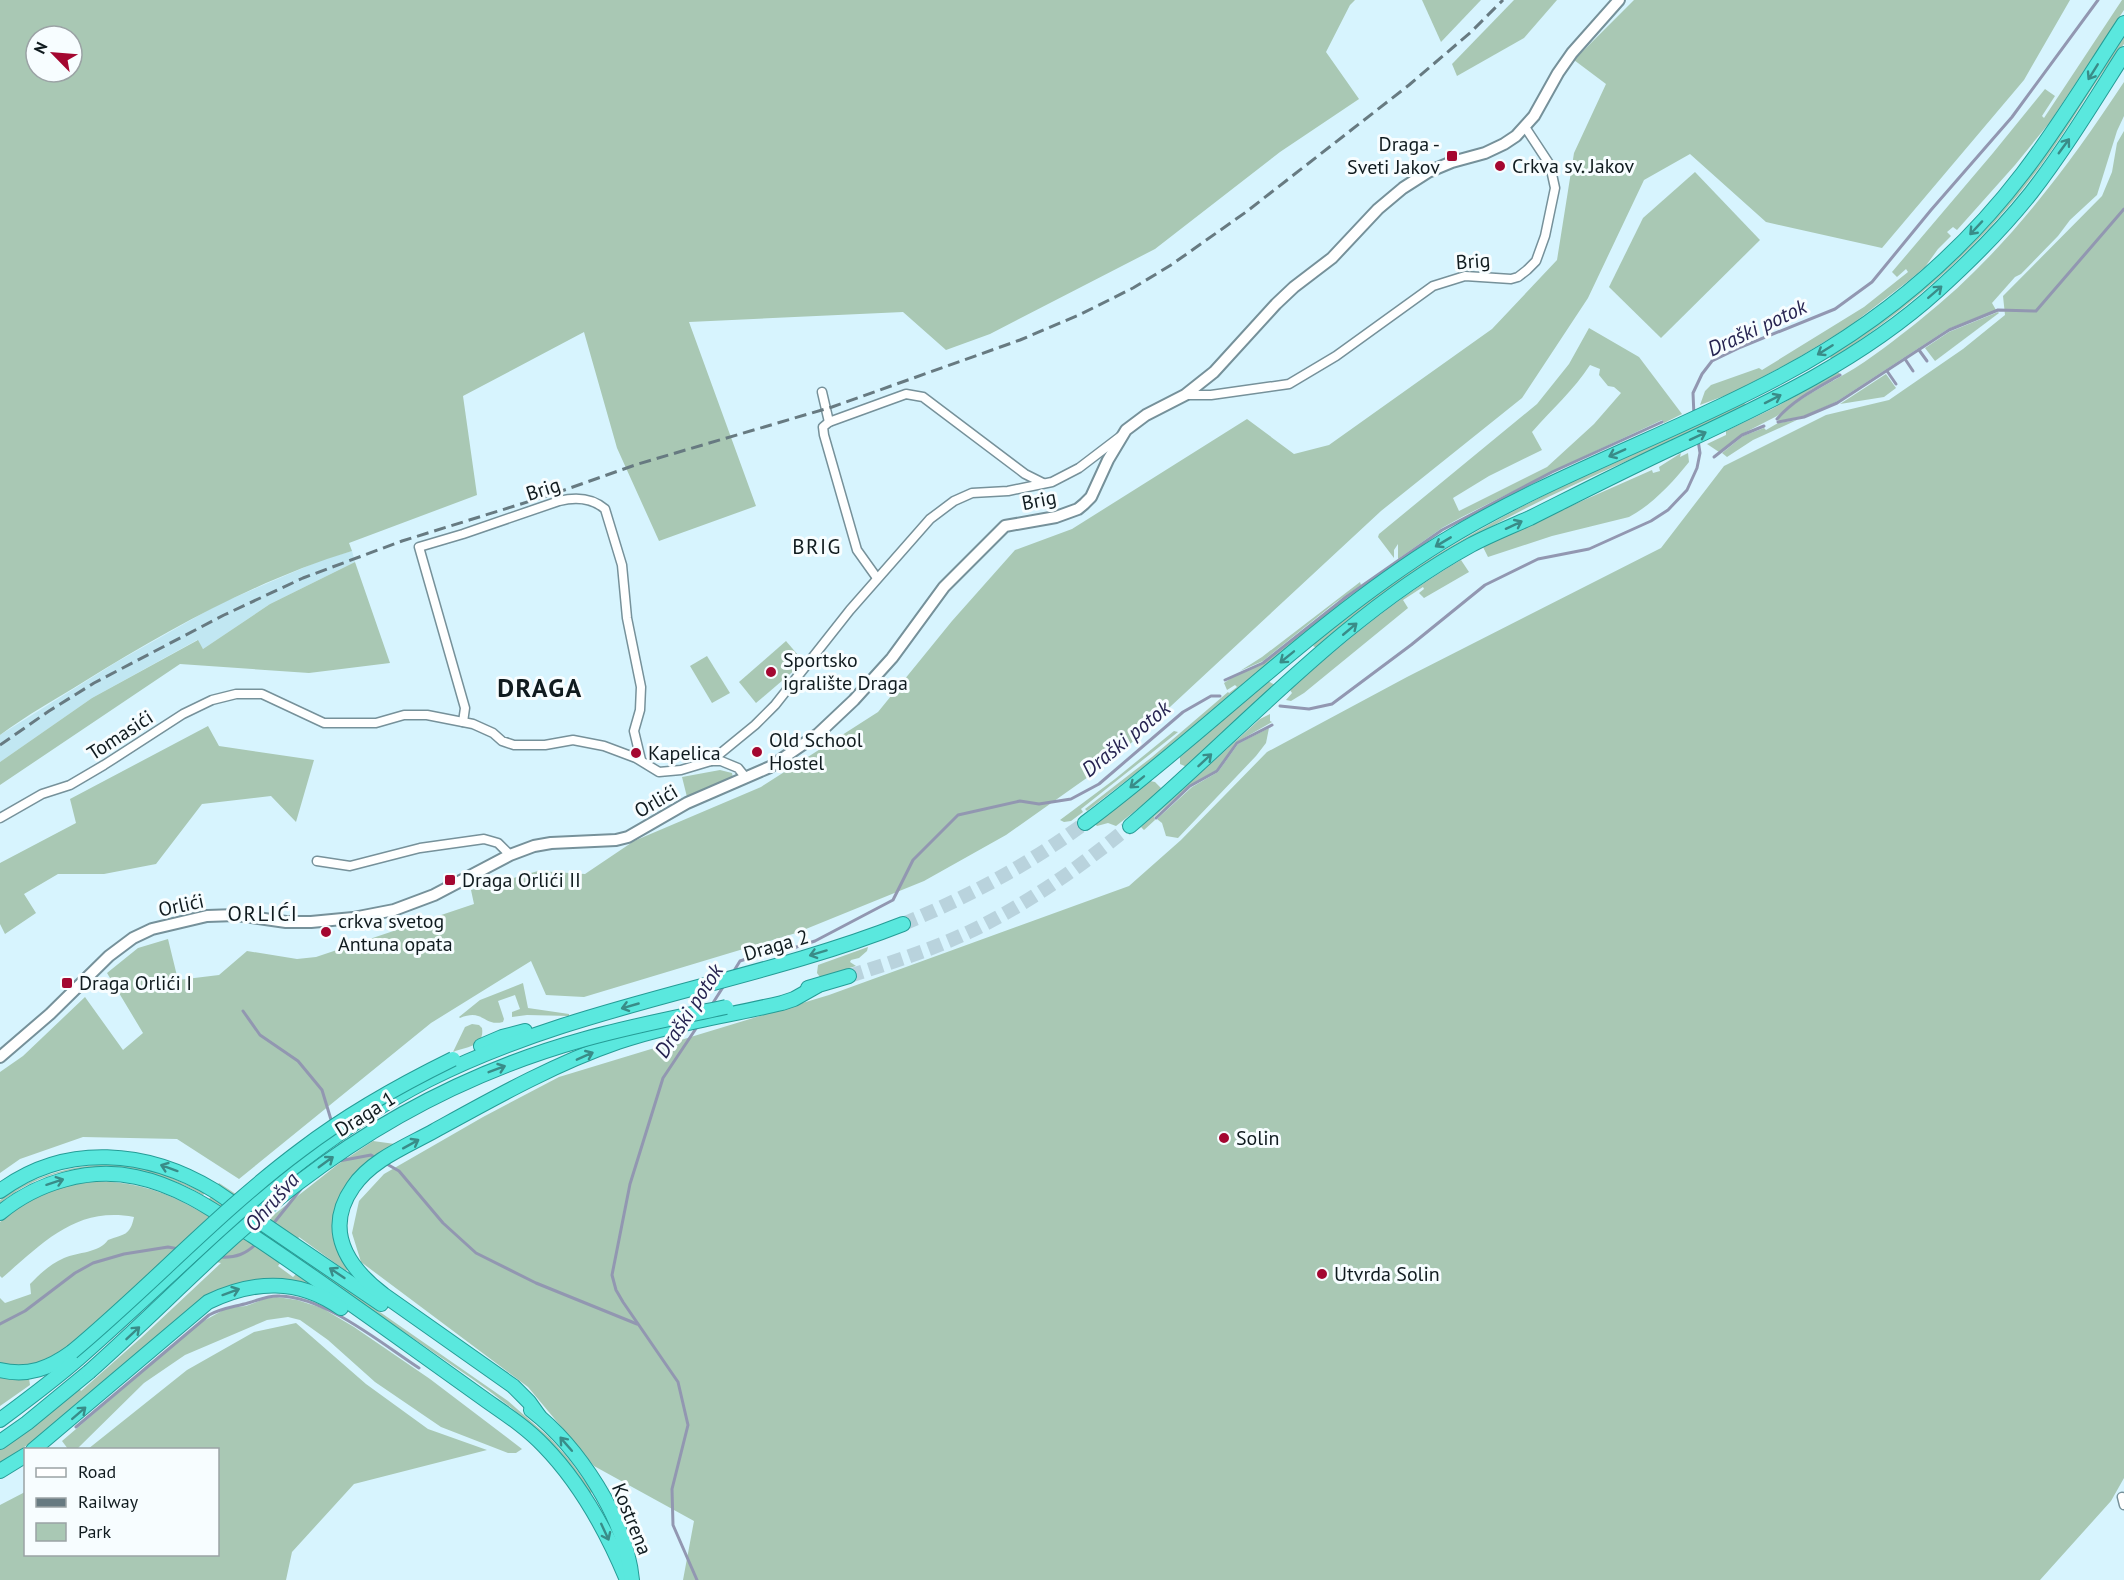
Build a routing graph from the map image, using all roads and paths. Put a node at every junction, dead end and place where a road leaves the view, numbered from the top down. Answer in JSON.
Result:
{"nodes":[{"id":1,"x":1619,"y":0,"type":"edge"},
{"id":2,"x":2124,"y":23,"type":"edge"},
{"id":3,"x":2124,"y":54,"type":"edge"},
{"id":4,"x":1525,"y":127,"type":"junction"},
{"id":5,"x":822,"y":392,"type":"dead end"},
{"id":6,"x":1185,"y":395,"type":"junction"},
{"id":7,"x":829,"y":422,"type":"junction"},
{"id":8,"x":1121,"y":436,"type":"junction"},
{"id":9,"x":1043,"y":483,"type":"junction"},
{"id":10,"x":877,"y":578,"type":"junction"},
{"id":11,"x":262,"y":694,"type":"joint"},
{"id":12,"x":463,"y":722,"type":"junction"},
{"id":13,"x":641,"y":760,"type":"junction"},
{"id":14,"x":711,"y":761,"type":"junction"},
{"id":15,"x":746,"y":778,"type":"junction"},
{"id":16,"x":0,"y":818,"type":"edge"},
{"id":17,"x":1084,"y":823,"type":"tunnel mouth"},
{"id":18,"x":1130,"y":826,"type":"tunnel mouth"},
{"id":19,"x":510,"y":855,"type":"junction"},
{"id":20,"x":316,"y":861,"type":"dead end"},
{"id":21,"x":903,"y":924,"type":"tunnel mouth"},
{"id":22,"x":849,"y":976,"type":"tunnel mouth"},
{"id":23,"x":728,"y":1010,"type":"junction"},
{"id":24,"x":0,"y":1057,"type":"edge"},
{"id":25,"x":0,"y":1191,"type":"edge"},
{"id":26,"x":0,"y":1213,"type":"edge"},
{"id":27,"x":75,"y":1355,"type":"junction"},
{"id":28,"x":0,"y":1370,"type":"edge"},
{"id":29,"x":538,"y":1416,"type":"junction"},
{"id":30,"x":0,"y":1420,"type":"edge"},
{"id":31,"x":527,"y":1429,"type":"junction"},
{"id":32,"x":0,"y":1442,"type":"edge"},
{"id":33,"x":34,"y":1448,"type":"edge"},
{"id":34,"x":24,"y":1456,"type":"edge"},
{"id":35,"x":0,"y":1471,"type":"edge"},
{"id":36,"x":627,"y":1580,"type":"edge"},
{"id":37,"x":632,"y":1580,"type":"edge"}],
"edges":[{"from":1,"to":4,"type":"street","name":"Brig"},
{"from":2,"to":17,"type":"highway","one_way":true},
{"from":18,"to":3,"type":"highway","one_way":true},
{"from":4,"to":6,"type":"street","name":"Brig"},
{"from":4,"to":6,"type":"street","name":"Brig"},
{"from":5,"to":7,"type":"street"},
{"from":6,"to":8,"type":"street","name":"Brig"},
{"from":7,"to":9,"type":"street","name":"Brig"},
{"from":7,"to":10,"type":"street"},
{"from":8,"to":9,"type":"street","name":"Brig"},
{"from":8,"to":15,"type":"street","name":"Brig"},
{"from":9,"to":10,"type":"street","name":"Brig"},
{"from":10,"to":14,"type":"street","name":"Brig"},
{"from":11,"to":12,"type":"street","name":"Brig"},
{"from":11,"to":16,"type":"street","name":"Tomasići"},
{"from":12,"to":13,"type":"street","name":"Brig"},
{"from":12,"to":13,"type":"street","name":"Brig"},
{"from":13,"to":14,"type":"street","name":"Brig"},
{"from":14,"to":15,"type":"street"},
{"from":15,"to":19,"type":"street","name":"Orlići"},
{"from":19,"to":20,"type":"street"},
{"from":19,"to":24,"type":"street","name":"Orlići"},
{"from":21,"to":27,"type":"highway","name":"Draga 2","one_way":true,"bridge":true},
{"from":22,"to":23,"type":"highway"},
{"from":29,"to":23,"type":"highway","one_way":true},
{"from":32,"to":23,"type":"highway","name":"Draga 1","one_way":true,"bridge":true},
{"from":29,"to":25,"type":"highway","one_way":true,"bridge":true},
{"from":26,"to":31,"type":"highway","one_way":true,"bridge":true},
{"from":27,"to":28,"type":"highway"},
{"from":27,"to":30,"type":"highway"},
{"from":37,"to":29,"type":"highway","name":"Kostrena","one_way":true},
{"from":33,"to":31,"type":"highway","one_way":true},
{"from":31,"to":36,"type":"highway","name":"Kostrena","one_way":true},
{"from":34,"to":35,"type":"highway"}]}
